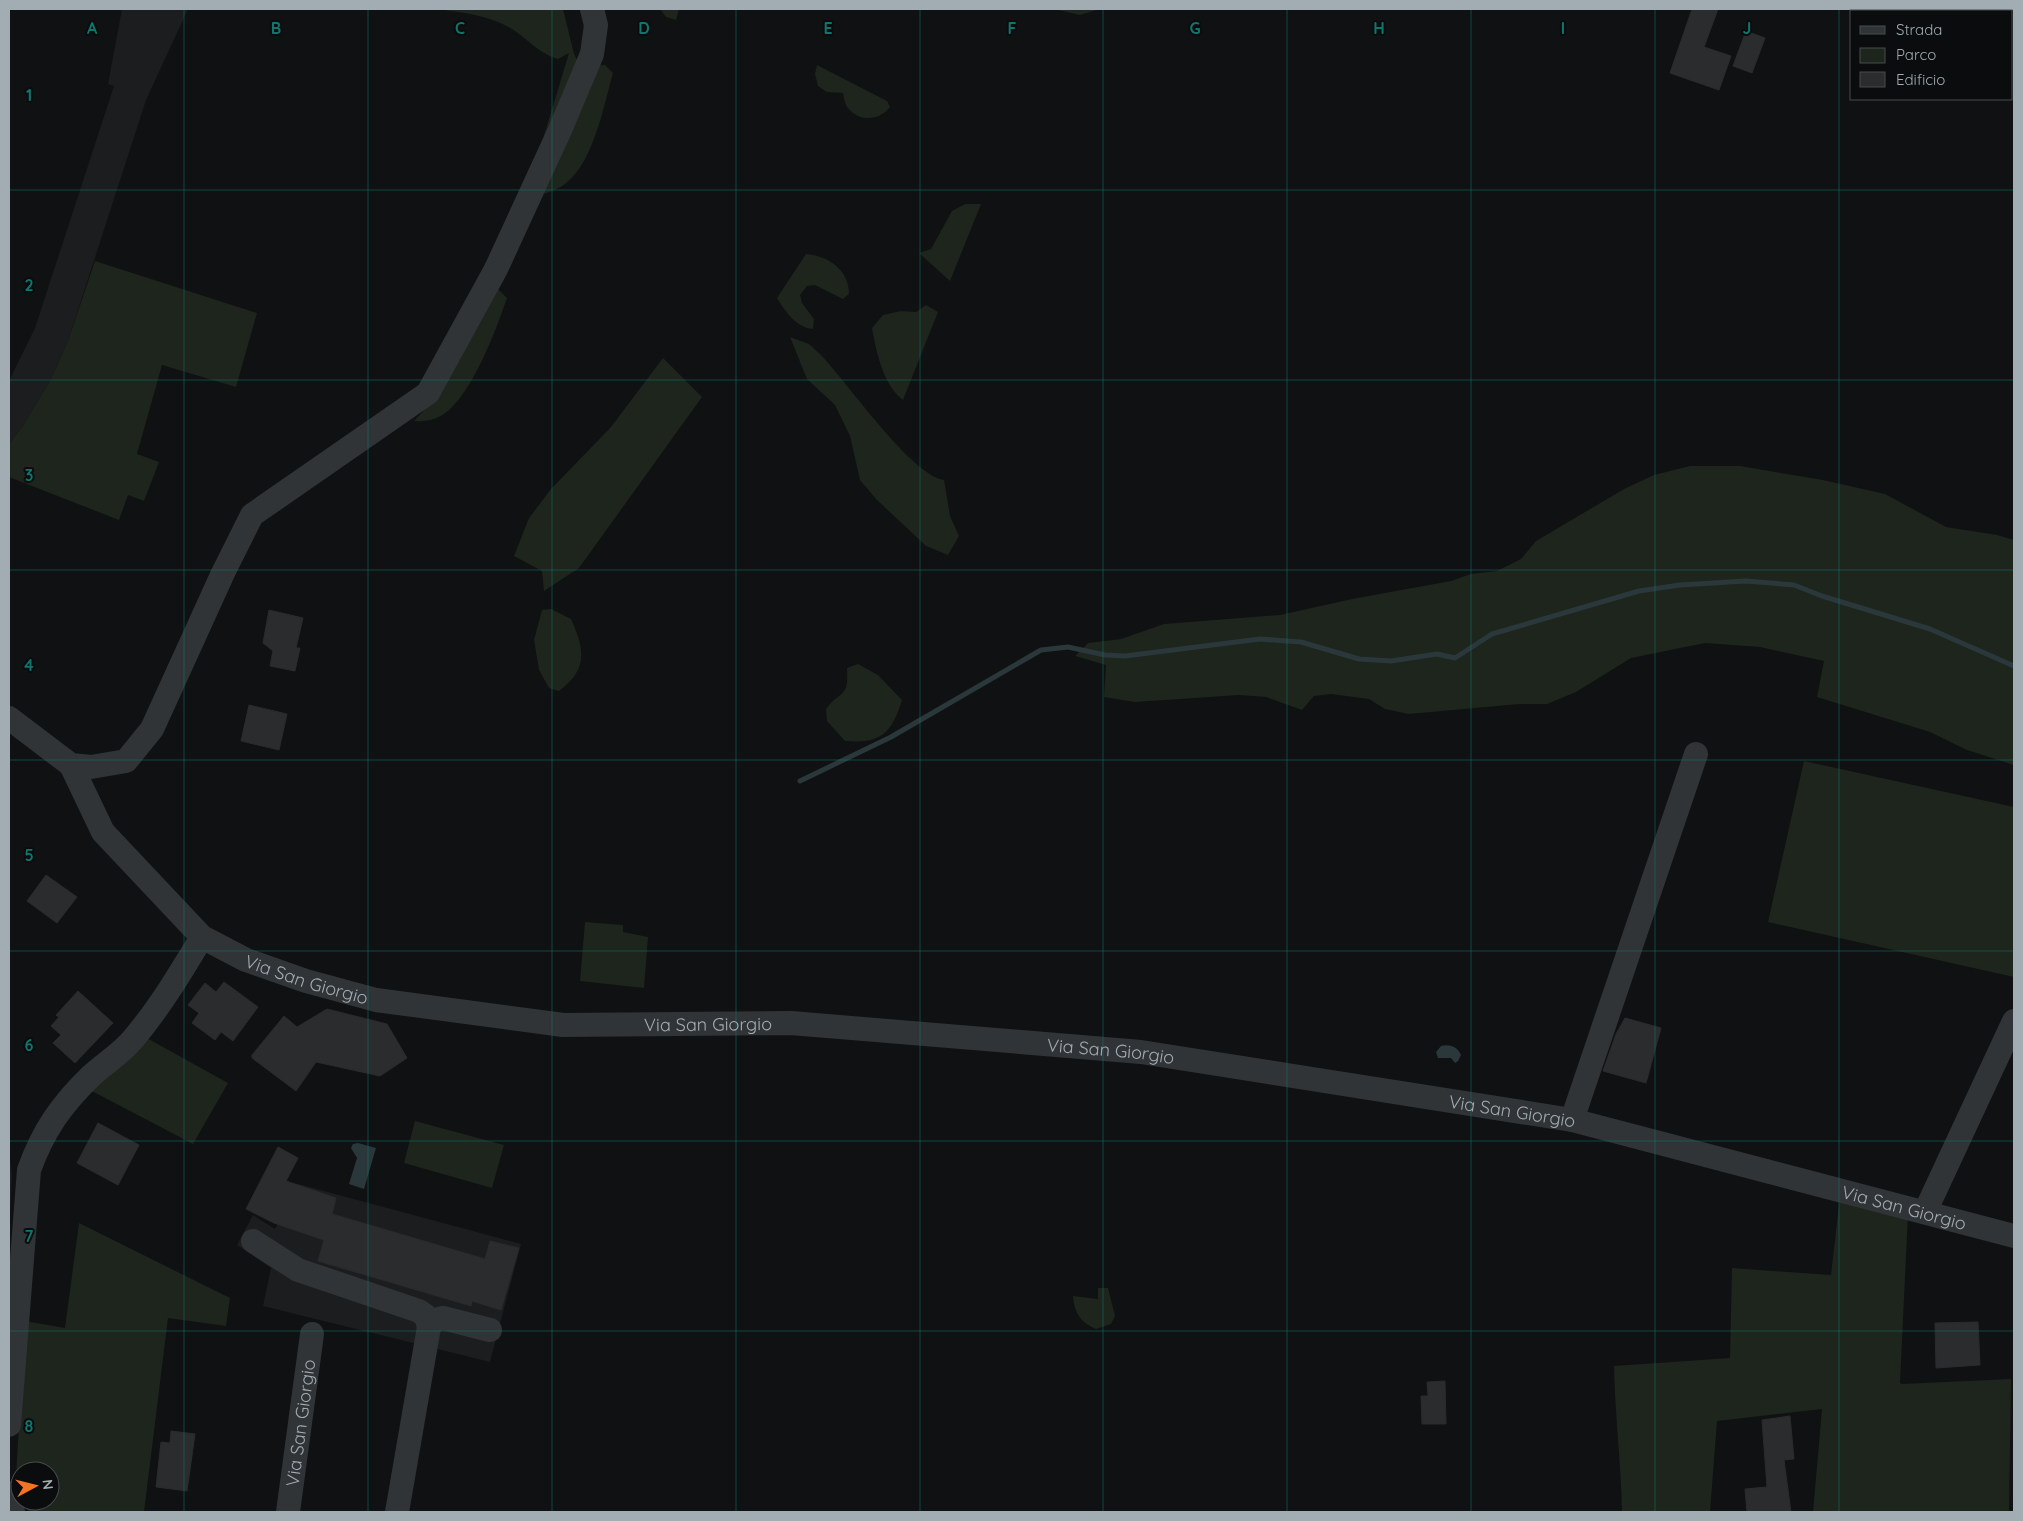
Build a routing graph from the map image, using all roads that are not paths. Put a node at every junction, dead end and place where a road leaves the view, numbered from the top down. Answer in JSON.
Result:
{"nodes":[{"id":1,"x":592,"y":9,"type":"edge"},
{"id":2,"x":9,"y":718,"type":"edge"},
{"id":3,"x":1696,"y":754,"type":"dead end"},
{"id":4,"x":71,"y":765,"type":"junction"},
{"id":5,"x":202,"y":937,"type":"junction"},
{"id":6,"x":2014,"y":1021,"type":"edge"},
{"id":7,"x":1572,"y":1120,"type":"junction"},
{"id":8,"x":1924,"y":1212,"type":"junction"},
{"id":9,"x":2014,"y":1236,"type":"edge"},
{"id":10,"x":253,"y":1241,"type":"dead end"},
{"id":11,"x":429,"y":1327,"type":"junction"},
{"id":12,"x":490,"y":1330,"type":"dead end"},
{"id":13,"x":312,"y":1334,"type":"dead end"},
{"id":14,"x":9,"y":1425,"type":"edge"},
{"id":15,"x":9,"y":1493,"type":"edge"},
{"id":16,"x":13,"y":1512,"type":"edge"},
{"id":17,"x":288,"y":1512,"type":"edge"},
{"id":18,"x":397,"y":1512,"type":"edge"}],
"edges":[{"from":1,"to":4,"type":"street"},
{"from":2,"to":4,"type":"street"},
{"from":3,"to":7,"type":"street"},
{"from":4,"to":5,"type":"street","name":"Via San Giorgio"},
{"from":5,"to":7,"type":"street","name":"Via San Giorgio"},
{"from":5,"to":14,"type":"street"},
{"from":6,"to":8,"type":"street"},
{"from":7,"to":8,"type":"street","name":"Via San Giorgio"},
{"from":8,"to":9,"type":"street","name":"Via San Giorgio"},
{"from":10,"to":11,"type":"street"},
{"from":11,"to":12,"type":"street"},
{"from":11,"to":18,"type":"street"},
{"from":13,"to":17,"type":"street","name":"Via San Giorgio"},
{"from":15,"to":16,"type":"street"}]}
